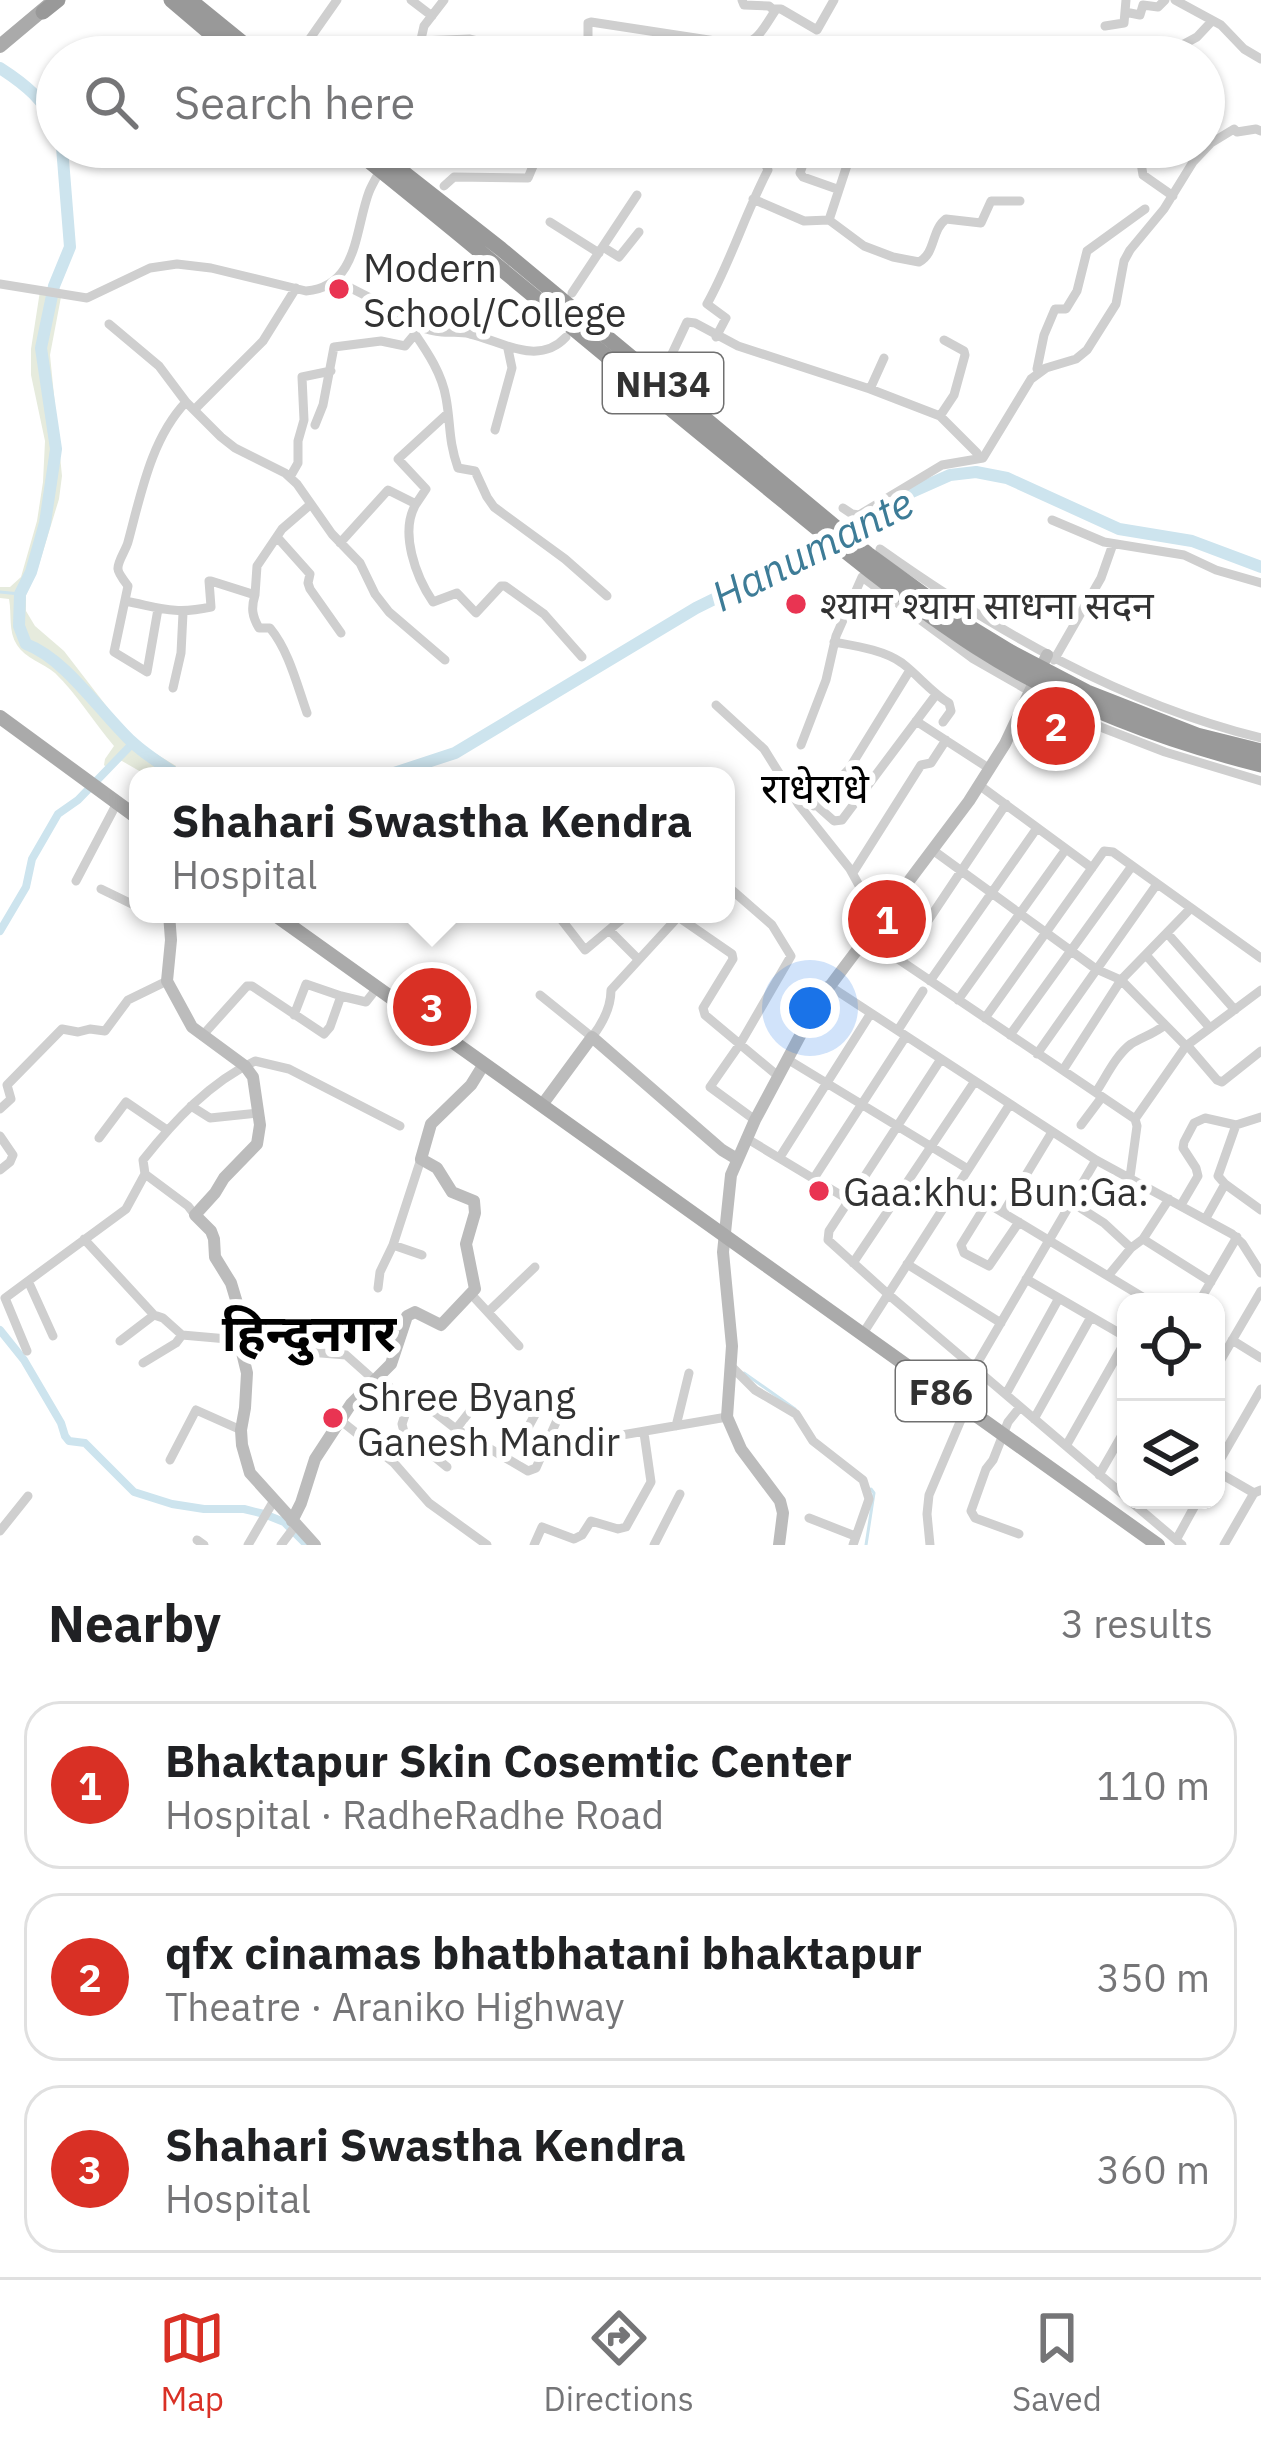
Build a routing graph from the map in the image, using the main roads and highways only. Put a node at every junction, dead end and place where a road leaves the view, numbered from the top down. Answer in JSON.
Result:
{"nodes":[{"id":1,"x":170,"y":0,"type":"edge"},
{"id":2,"x":190,"y":0,"type":"edge"},
{"id":3,"x":50,"y":3,"type":"edge"},
{"id":4,"x":213,"y":36,"type":"edge"},
{"id":5,"x":234,"y":36,"type":"edge"},
{"id":6,"x":0,"y":46,"type":"edge"},
{"id":7,"x":395,"y":168,"type":"edge"},
{"id":8,"x":1041,"y":671,"type":"junction"},
{"id":9,"x":0,"y":718,"type":"edge"},
{"id":10,"x":1261,"y":751,"type":"edge"},
{"id":11,"x":1261,"y":765,"type":"edge"},
{"id":12,"x":129,"y":811,"type":"edge"},
{"id":13,"x":170,"y":923,"type":"edge"},
{"id":14,"x":287,"y":923,"type":"edge"},
{"id":15,"x":484,"y":1064,"type":"junction"},
{"id":16,"x":542,"y":1105,"type":"junction"},
{"id":17,"x":737,"y":1159,"type":"junction"},
{"id":18,"x":724,"y":1237,"type":"junction"},
{"id":19,"x":293,"y":1527,"type":"junction"},
{"id":20,"x":1156,"y":1544,"type":"edge"},
{"id":21,"x":315,"y":1545,"type":"edge"},
{"id":22,"x":779,"y":1545,"type":"edge"}],
"edges":[{"from":1,"to":4,"type":"highway"},
{"from":2,"to":5,"type":"highway"},
{"from":3,"to":6,"type":"main road"},
{"from":7,"to":8,"type":"highway","number":"NH34"},
{"from":8,"to":10,"type":"highway","number":"NH34"},
{"from":8,"to":11,"type":"highway","number":"NH34"},
{"from":8,"to":17,"type":"main road"},
{"from":9,"to":12,"type":"main road"},
{"from":13,"to":19,"type":"main road"},
{"from":14,"to":15,"type":"main road","number":"F86"},
{"from":15,"to":16,"type":"main road","number":"F86"},
{"from":15,"to":19,"type":"main road"},
{"from":16,"to":17,"type":"main road"},
{"from":16,"to":18,"type":"main road","number":"F86"},
{"from":17,"to":18,"type":"main road"},
{"from":18,"to":20,"type":"main road","number":"F86"},
{"from":18,"to":22,"type":"main road"},
{"from":19,"to":21,"type":"main road"}]}
